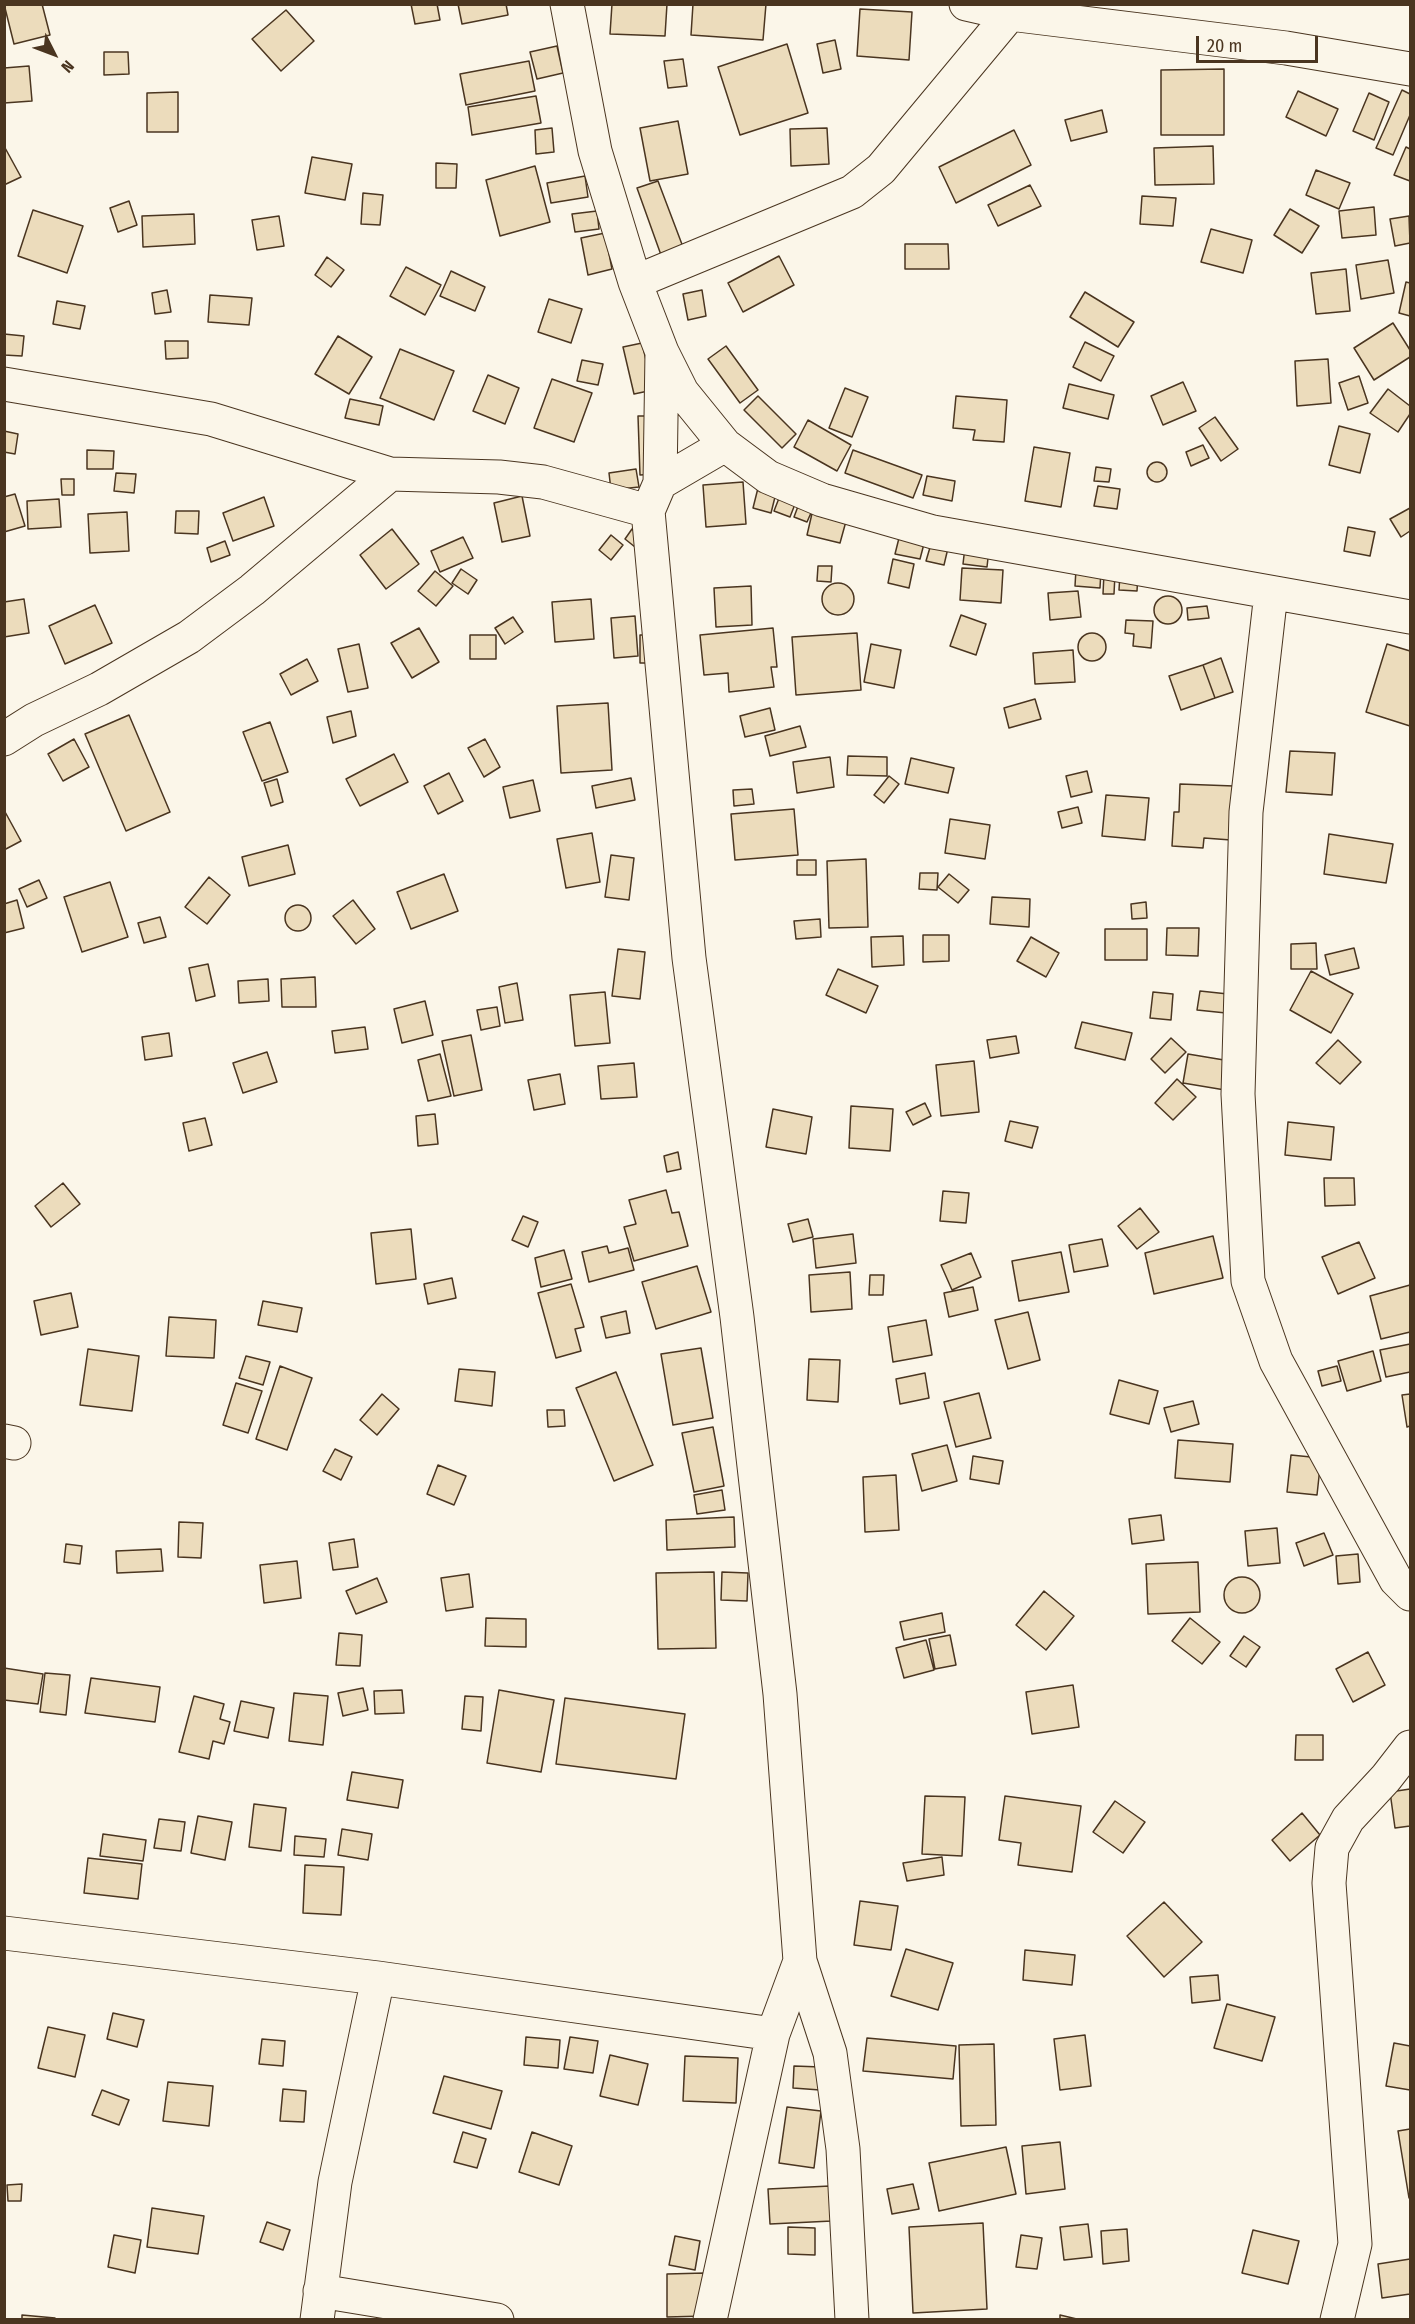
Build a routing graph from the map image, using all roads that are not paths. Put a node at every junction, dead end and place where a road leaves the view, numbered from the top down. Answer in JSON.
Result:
{"nodes":[{"id":1,"x":567,"y":4,"type":"edge"},
{"id":2,"x":966,"y":4,"type":"edge"},
{"id":3,"x":1012,"y":9,"type":"edge"},
{"id":4,"x":1410,"y":69,"type":"edge"},
{"id":5,"x":635,"y":282,"type":"junction"},
{"id":6,"x":662,"y":352,"type":"junction"},
{"id":7,"x":4,"y":384,"type":"edge"},
{"id":8,"x":725,"y":445,"type":"junction"},
{"id":9,"x":390,"y":474,"type":"junction"},
{"id":10,"x":654,"y":497,"type":"junction"},
{"id":11,"x":1271,"y":593,"type":"junction"},
{"id":12,"x":1410,"y":617,"type":"edge"},
{"id":13,"x":4,"y":740,"type":"edge"},
{"id":14,"x":1410,"y":1594,"type":"edge"},
{"id":15,"x":1410,"y":1747,"type":"edge"},
{"id":16,"x":4,"y":1933,"type":"edge"},
{"id":17,"x":800,"y":1960,"type":"junction"},
{"id":18,"x":378,"y":1978,"type":"junction"},
{"id":19,"x":773,"y":2034,"type":"junction"},
{"id":20,"x":318,"y":2305,"type":"edge"},
{"id":21,"x":497,"y":2319,"type":"edge"},
{"id":22,"x":710,"y":2319,"type":"edge"},
{"id":23,"x":852,"y":2319,"type":"edge"},
{"id":24,"x":1337,"y":2319,"type":"edge"}],
"edges":[{"from":1,"to":5,"type":"street"},
{"from":2,"to":3,"type":"street"},
{"from":3,"to":4,"type":"street"},
{"from":3,"to":5,"type":"street"},
{"from":5,"to":6,"type":"street"},
{"from":6,"to":8,"type":"street"},
{"from":6,"to":10,"type":"street"},
{"from":7,"to":9,"type":"street"},
{"from":8,"to":10,"type":"street"},
{"from":8,"to":11,"type":"street"},
{"from":9,"to":10,"type":"street"},
{"from":9,"to":13,"type":"street"},
{"from":10,"to":17,"type":"street"},
{"from":11,"to":12,"type":"street"},
{"from":11,"to":14,"type":"street"},
{"from":15,"to":24,"type":"street"},
{"from":16,"to":18,"type":"street"},
{"from":17,"to":19,"type":"street"},
{"from":17,"to":23,"type":"street"},
{"from":18,"to":19,"type":"street"},
{"from":18,"to":20,"type":"street"},
{"from":19,"to":22,"type":"street"},
{"from":20,"to":21,"type":"street"}]}
